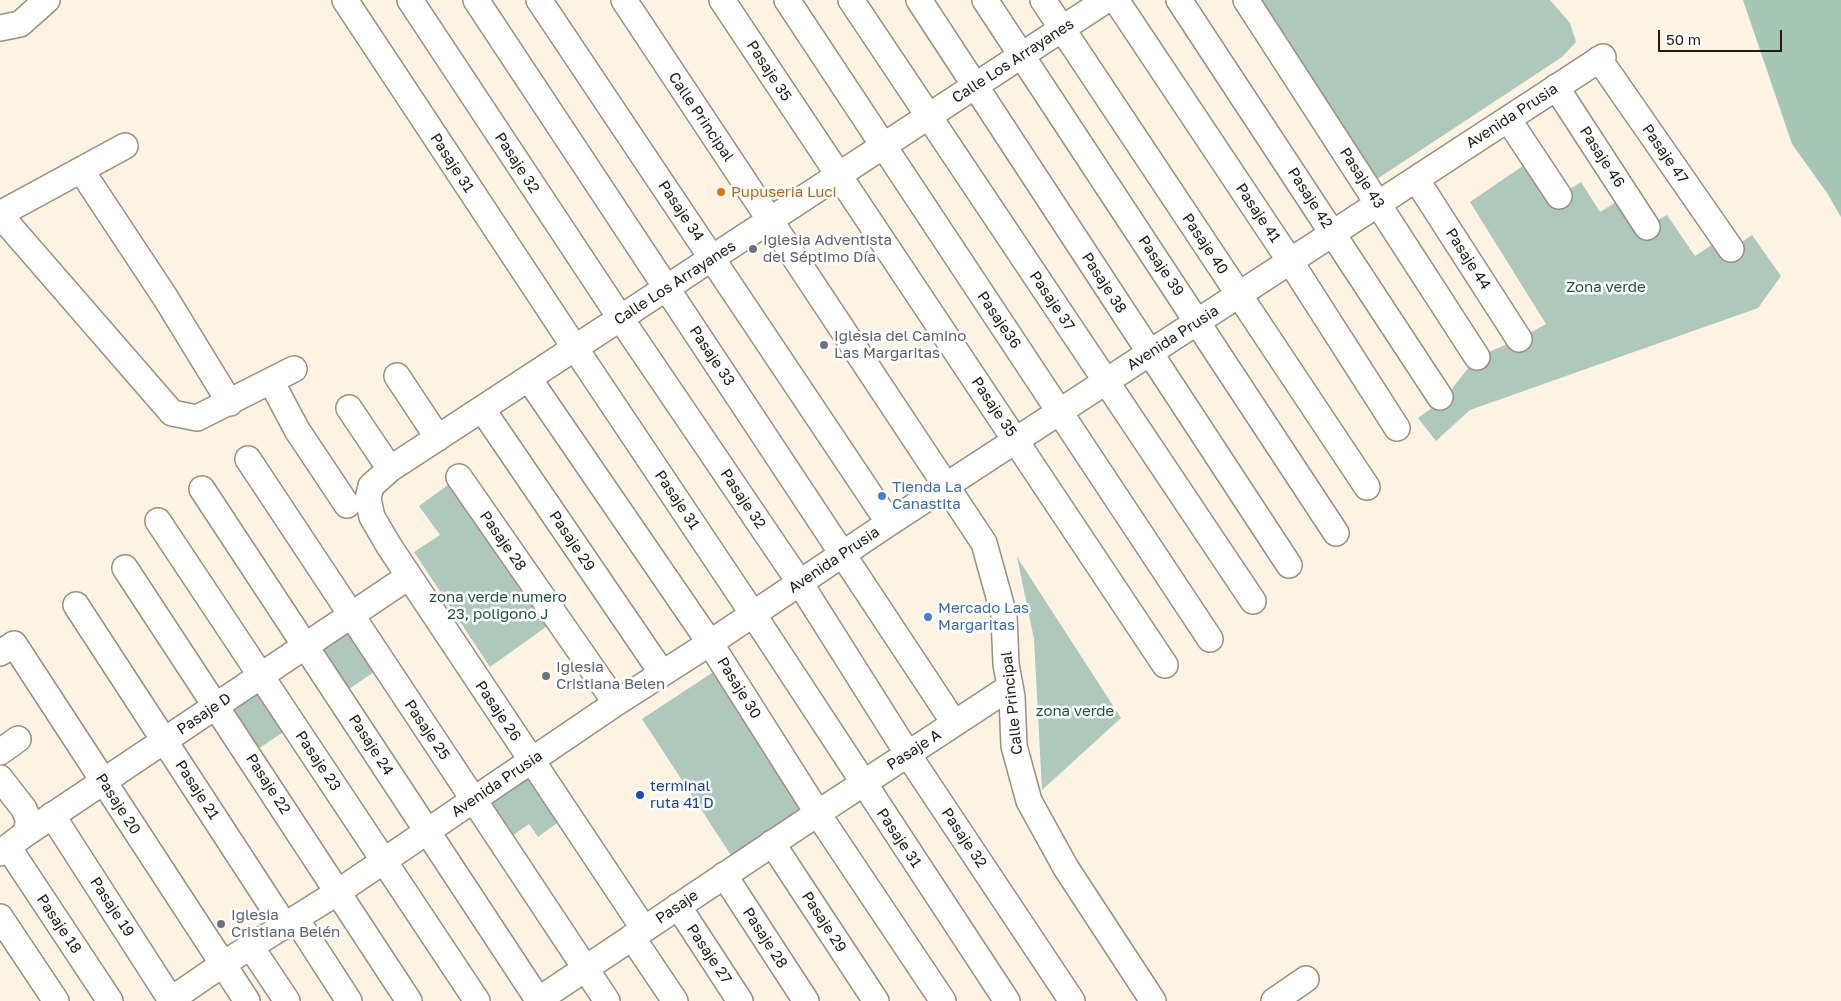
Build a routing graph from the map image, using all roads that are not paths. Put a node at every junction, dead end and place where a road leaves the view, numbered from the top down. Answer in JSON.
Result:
{"nodes":[{"id":1,"x":47,"y":0,"type":"edge"},
{"id":2,"x":345,"y":0,"type":"edge"},
{"id":3,"x":410,"y":0,"type":"edge"},
{"id":4,"x":476,"y":0,"type":"edge"},
{"id":5,"x":539,"y":0,"type":"edge"},
{"id":6,"x":624,"y":0,"type":"edge"},
{"id":7,"x":722,"y":0,"type":"edge"},
{"id":8,"x":787,"y":0,"type":"edge"},
{"id":9,"x":851,"y":0,"type":"edge"},
{"id":10,"x":919,"y":0,"type":"edge"},
{"id":11,"x":985,"y":0,"type":"edge"},
{"id":12,"x":1043,"y":0,"type":"edge"},
{"id":13,"x":1106,"y":0,"type":"edge"},
{"id":14,"x":1116,"y":0,"type":"edge"},
{"id":15,"x":1179,"y":0,"type":"edge"},
{"id":16,"x":1246,"y":0,"type":"edge"},
{"id":17,"x":0,"y":28,"type":"edge"},
{"id":18,"x":1062,"y":29,"type":"junction"},
{"id":19,"x":1021,"y":56,"type":"junction"},
{"id":20,"x":1601,"y":58,"type":"joint"},
{"id":21,"x":976,"y":86,"type":"junction"},
{"id":22,"x":1556,"y":87,"type":"junction"},
{"id":23,"x":928,"y":116,"type":"junction"},
{"id":24,"x":1508,"y":119,"type":"junction"},
{"id":25,"x":882,"y":145,"type":"junction"},
{"id":26,"x":126,"y":146,"type":"dead end"},
{"id":27,"x":81,"y":170,"type":"junction"},
{"id":28,"x":838,"y":175,"type":"junction"},
{"id":29,"x":1416,"y":179,"type":"junction"},
{"id":30,"x":1559,"y":196,"type":"dead end"},
{"id":31,"x":1378,"y":203,"type":"junction"},
{"id":32,"x":0,"y":215,"type":"edge"},
{"id":33,"x":769,"y":221,"type":"junction"},
{"id":34,"x":1647,"y":227,"type":"dead end"},
{"id":35,"x":1333,"y":233,"type":"junction"},
{"id":36,"x":1731,"y":249,"type":"dead end"},
{"id":37,"x":712,"y":259,"type":"junction"},
{"id":38,"x":1290,"y":261,"type":"junction"},
{"id":39,"x":667,"y":288,"type":"junction"},
{"id":40,"x":1239,"y":295,"type":"junction"},
{"id":41,"x":620,"y":319,"type":"junction"},
{"id":42,"x":1198,"y":322,"type":"junction"},
{"id":43,"x":1519,"y":339,"type":"dead end"},
{"id":44,"x":575,"y":348,"type":"junction"},
{"id":45,"x":1150,"y":353,"type":"junction"},
{"id":46,"x":1476,"y":357,"type":"dead end"},
{"id":47,"x":294,"y":369,"type":"dead end"},
{"id":48,"x":397,"y":376,"type":"dead end"},
{"id":49,"x":528,"y":379,"type":"junction"},
{"id":50,"x":271,"y":381,"type":"junction"},
{"id":51,"x":1107,"y":381,"type":"junction"},
{"id":52,"x":1440,"y":397,"type":"dead end"},
{"id":53,"x":230,"y":403,"type":"junction"},
{"id":54,"x":349,"y":408,"type":"dead end"},
{"id":55,"x":482,"y":409,"type":"junction"},
{"id":56,"x":1060,"y":412,"type":"junction"},
{"id":57,"x":1397,"y":428,"type":"dead end"},
{"id":58,"x":438,"y":438,"type":"junction"},
{"id":59,"x":1016,"y":440,"type":"junction"},
{"id":60,"x":248,"y":459,"type":"dead end"},
{"id":61,"x":390,"y":469,"type":"junction"},
{"id":62,"x":459,"y":477,"type":"dead end"},
{"id":63,"x":371,"y":486,"type":"joint"},
{"id":64,"x":945,"y":486,"type":"junction"},
{"id":65,"x":1367,"y":487,"type":"dead end"},
{"id":66,"x":202,"y":488,"type":"dead end"},
{"id":67,"x":347,"y":505,"type":"dead end"},
{"id":68,"x":158,"y":521,"type":"dead end"},
{"id":69,"x":889,"y":523,"type":"junction"},
{"id":70,"x":1336,"y":533,"type":"dead end"},
{"id":71,"x":844,"y":553,"type":"junction"},
{"id":72,"x":1289,"y":565,"type":"dead end"},
{"id":73,"x":125,"y":568,"type":"dead end"},
{"id":74,"x":408,"y":577,"type":"junction"},
{"id":75,"x":800,"y":583,"type":"junction"},
{"id":76,"x":1253,"y":601,"type":"dead end"},
{"id":77,"x":76,"y":605,"type":"dead end"},
{"id":78,"x":753,"y":614,"type":"junction"},
{"id":79,"x":351,"y":615,"type":"junction"},
{"id":80,"x":1210,"y":639,"type":"dead end"},
{"id":81,"x":710,"y":642,"type":"junction"},
{"id":82,"x":306,"y":646,"type":"junction"},
{"id":83,"x":7,"y":648,"type":"edge"},
{"id":84,"x":1165,"y":665,"type":"dead end"},
{"id":85,"x":662,"y":673,"type":"junction"},
{"id":86,"x":261,"y":676,"type":"junction"},
{"id":87,"x":1010,"y":687,"type":"junction"},
{"id":88,"x":616,"y":703,"type":"junction"},
{"id":89,"x":216,"y":706,"type":"junction"},
{"id":90,"x":948,"y":712,"type":"dead end"},
{"id":91,"x":164,"y":740,"type":"junction"},
{"id":92,"x":908,"y":754,"type":"junction"},
{"id":93,"x":532,"y":761,"type":"junction"},
{"id":94,"x":103,"y":781,"type":"junction"},
{"id":95,"x":863,"y":783,"type":"junction"},
{"id":96,"x":3,"y":788,"type":"edge"},
{"id":97,"x":474,"y":800,"type":"junction"},
{"id":98,"x":818,"y":812,"type":"junction"},
{"id":99,"x":52,"y":815,"type":"junction"},
{"id":100,"x":428,"y":831,"type":"junction"},
{"id":101,"x":772,"y":843,"type":"junction"},
{"id":102,"x":11,"y":844,"type":"edge"},
{"id":103,"x":384,"y":861,"type":"junction"},
{"id":104,"x":724,"y":875,"type":"junction"},
{"id":105,"x":338,"y":892,"type":"junction"},
{"id":106,"x":678,"y":906,"type":"junction"},
{"id":107,"x":0,"y":917,"type":"edge"},
{"id":108,"x":290,"y":922,"type":"junction"},
{"id":109,"x":638,"y":933,"type":"junction"},
{"id":110,"x":251,"y":947,"type":"junction"},
{"id":111,"x":223,"y":964,"type":"junction"},
{"id":112,"x":585,"y":968,"type":"junction"},
{"id":113,"x":1306,"y":979,"type":"dead end"},
{"id":114,"x":170,"y":1000,"type":"edge"},
{"id":115,"x":56,"y":1001,"type":"edge"},
{"id":116,"x":110,"y":1001,"type":"edge"},
{"id":117,"x":247,"y":1001,"type":"edge"},
{"id":118,"x":287,"y":1001,"type":"edge"},
{"id":119,"x":349,"y":1001,"type":"edge"},
{"id":120,"x":410,"y":1001,"type":"edge"},
{"id":121,"x":476,"y":1001,"type":"edge"},
{"id":122,"x":538,"y":1001,"type":"edge"},
{"id":123,"x":607,"y":1001,"type":"edge"},
{"id":124,"x":675,"y":1001,"type":"edge"},
{"id":125,"x":740,"y":1001,"type":"edge"},
{"id":126,"x":806,"y":1001,"type":"edge"},
{"id":127,"x":876,"y":1001,"type":"edge"},
{"id":128,"x":943,"y":1001,"type":"edge"},
{"id":129,"x":1007,"y":1001,"type":"edge"},
{"id":130,"x":1072,"y":1001,"type":"edge"},
{"id":131,"x":1153,"y":1001,"type":"edge"},
{"id":132,"x":1274,"y":1001,"type":"edge"}],
"edges":[{"from":1,"to":17,"type":"street"},
{"from":2,"to":44,"type":"street","name":"Pasaje 31"},
{"from":3,"to":41,"type":"street","name":"Pasaje 32"},
{"from":4,"to":39,"type":"street","name":"Pasaje 33"},
{"from":5,"to":37,"type":"street","name":"Pasaje 34"},
{"from":6,"to":33,"type":"street","name":"Calle Principal"},
{"from":7,"to":28,"type":"street","name":"Pasaje 35"},
{"from":8,"to":25,"type":"street","name":"Pasaje36"},
{"from":9,"to":23,"type":"street","name":"Pasaje 37"},
{"from":10,"to":21,"type":"street","name":"Pasaje 38"},
{"from":11,"to":19,"type":"street","name":"Pasaje 39"},
{"from":12,"to":18,"type":"street","name":"Pasaje 40"},
{"from":13,"to":18,"type":"street","name":"Calle Los Arrayanes"},
{"from":14,"to":38,"type":"street","name":"Pasaje 41"},
{"from":15,"to":35,"type":"street","name":"Pasaje 42"},
{"from":16,"to":31,"type":"street","name":"Pasaje 43"},
{"from":18,"to":19,"type":"street","name":"Calle Los Arrayanes"},
{"from":18,"to":40,"type":"street","name":"Pasaje 40"},
{"from":19,"to":21,"type":"street","name":"Calle Los Arrayanes"},
{"from":19,"to":42,"type":"street","name":"Pasaje 39"},
{"from":20,"to":22,"type":"street","name":"Avenida Prusia"},
{"from":20,"to":36,"type":"street","name":"Pasaje 47"},
{"from":21,"to":23,"type":"street","name":"Calle Los Arrayanes"},
{"from":21,"to":45,"type":"street","name":"Pasaje 38"},
{"from":22,"to":24,"type":"street","name":"Avenida Prusia"},
{"from":22,"to":34,"type":"street","name":"Pasaje 46"},
{"from":23,"to":25,"type":"street","name":"Calle Los Arrayanes"},
{"from":23,"to":51,"type":"street","name":"Pasaje 37"},
{"from":24,"to":29,"type":"street","name":"Avenida Prusia"},
{"from":24,"to":30,"type":"street"},
{"from":25,"to":28,"type":"street","name":"Calle Los Arrayanes"},
{"from":25,"to":56,"type":"street","name":"Pasaje36"},
{"from":26,"to":27,"type":"street"},
{"from":27,"to":32,"type":"street"},
{"from":27,"to":53,"type":"street"},
{"from":28,"to":33,"type":"street","name":"Calle Los Arrayanes"},
{"from":28,"to":59,"type":"street","name":"Pasaje 35"},
{"from":29,"to":31,"type":"street","name":"Avenida Prusia"},
{"from":29,"to":43,"type":"street","name":"Pasaje 44"},
{"from":31,"to":35,"type":"street","name":"Avenida Prusia"},
{"from":31,"to":46,"type":"street","name":"Pasaje 43"},
{"from":32,"to":53,"type":"street"},
{"from":33,"to":37,"type":"street","name":"Calle Los Arrayanes"},
{"from":33,"to":64,"type":"street","name":"Calle Principal"},
{"from":35,"to":38,"type":"street","name":"Avenida Prusia"},
{"from":35,"to":52,"type":"street","name":"Pasaje 42"},
{"from":37,"to":39,"type":"street","name":"Calle Los Arrayanes"},
{"from":37,"to":69,"type":"street","name":"Pasaje 34"},
{"from":38,"to":40,"type":"street","name":"Avenida Prusia"},
{"from":38,"to":57,"type":"street","name":"Pasaje 41"},
{"from":39,"to":41,"type":"street","name":"Calle Los Arrayanes"},
{"from":39,"to":71,"type":"street","name":"Pasaje 33"},
{"from":40,"to":42,"type":"street","name":"Avenida Prusia"},
{"from":40,"to":65,"type":"street","name":"Pasaje 40"},
{"from":41,"to":44,"type":"street","name":"Calle Los Arrayanes"},
{"from":41,"to":75,"type":"street","name":"Pasaje 32"},
{"from":42,"to":45,"type":"street","name":"Avenida Prusia"},
{"from":42,"to":70,"type":"street","name":"Pasaje 39"},
{"from":44,"to":49,"type":"street","name":"Calle Los Arrayanes"},
{"from":44,"to":78,"type":"street","name":"Pasaje 31"},
{"from":45,"to":51,"type":"street","name":"Avenida Prusia"},
{"from":45,"to":72,"type":"street","name":"Pasaje 38"},
{"from":47,"to":50,"type":"street"},
{"from":48,"to":58,"type":"street"},
{"from":49,"to":55,"type":"street","name":"Calle Los Arrayanes"},
{"from":49,"to":81,"type":"street","name":"Pasaje 30"},
{"from":50,"to":53,"type":"street"},
{"from":50,"to":67,"type":"street"},
{"from":51,"to":56,"type":"street","name":"Avenida Prusia"},
{"from":51,"to":76,"type":"street","name":"Pasaje 37"},
{"from":54,"to":61,"type":"street"},
{"from":55,"to":58,"type":"street","name":"Calle Los Arrayanes"},
{"from":55,"to":85,"type":"street","name":"Pasaje 29"},
{"from":56,"to":59,"type":"street","name":"Avenida Prusia"},
{"from":56,"to":80,"type":"street","name":"Pasaje36"},
{"from":58,"to":61,"type":"street","name":"Calle Los Arrayanes"},
{"from":59,"to":64,"type":"street","name":"Avenida Prusia"},
{"from":59,"to":84,"type":"street","name":"Pasaje 35"},
{"from":60,"to":79,"type":"street","name":"Pasaje 25"},
{"from":61,"to":63,"type":"street","name":"Calle Los Arrayanes"},
{"from":62,"to":88,"type":"street","name":"Pasaje 28"},
{"from":63,"to":74,"type":"street","name":"Pasaje 26"},
{"from":64,"to":69,"type":"street","name":"Avenida Prusia"},
{"from":64,"to":87,"type":"street","name":"Calle Principal"},
{"from":66,"to":82,"type":"street","name":"Pasaje 24"},
{"from":68,"to":86,"type":"street","name":"Pasaje 23"},
{"from":69,"to":71,"type":"street","name":"Avenida Prusia"},
{"from":71,"to":75,"type":"street","name":"Avenida Prusia"},
{"from":71,"to":90,"type":"street","name":"Pasaje 33"},
{"from":73,"to":89,"type":"street","name":"Pasaje 22"},
{"from":74,"to":79,"type":"street","name":"Pasaje D"},
{"from":74,"to":93,"type":"street","name":"Pasaje 26"},
{"from":75,"to":78,"type":"street","name":"Avenida Prusia"},
{"from":75,"to":92,"type":"street","name":"Pasaje 32"},
{"from":77,"to":91,"type":"street","name":"Pasaje 21"},
{"from":78,"to":81,"type":"street","name":"Avenida Prusia"},
{"from":78,"to":95,"type":"street","name":"Pasaje 31"},
{"from":79,"to":82,"type":"street","name":"Pasaje D"},
{"from":79,"to":97,"type":"street","name":"Pasaje 25"},
{"from":81,"to":85,"type":"street","name":"Avenida Prusia"},
{"from":81,"to":98,"type":"street","name":"Pasaje 30"},
{"from":82,"to":86,"type":"street","name":"Pasaje D"},
{"from":82,"to":100,"type":"street","name":"Pasaje 24"},
{"from":83,"to":94,"type":"street","name":"Pasaje 20"},
{"from":85,"to":88,"type":"street","name":"Avenida Prusia"},
{"from":86,"to":89,"type":"street","name":"Pasaje D"},
{"from":86,"to":103,"type":"street","name":"Pasaje 23"},
{"from":87,"to":92,"type":"street","name":"Pasaje A"},
{"from":87,"to":131,"type":"street","name":"Calle Principal"},
{"from":88,"to":93,"type":"street","name":"Avenida Prusia"},
{"from":89,"to":91,"type":"street","name":"Pasaje D"},
{"from":89,"to":105,"type":"street","name":"Pasaje 22"},
{"from":91,"to":94,"type":"street","name":"Pasaje D"},
{"from":91,"to":108,"type":"street","name":"Pasaje 21"},
{"from":92,"to":95,"type":"street","name":"Pasaje A"},
{"from":92,"to":130,"type":"street","name":"Pasaje 32"},
{"from":93,"to":97,"type":"street","name":"Avenida Prusia"},
{"from":93,"to":109,"type":"street","name":"Pasaje 26"},
{"from":94,"to":99,"type":"street","name":"Pasaje D"},
{"from":94,"to":111,"type":"street","name":"Pasaje 20"},
{"from":95,"to":98,"type":"street","name":"Pasaje A"},
{"from":95,"to":129,"type":"street","name":"Pasaje 31"},
{"from":96,"to":102,"type":"street"},
{"from":97,"to":100,"type":"street","name":"Avenida Prusia"},
{"from":97,"to":112,"type":"street","name":"Pasaje 25"},
{"from":98,"to":101,"type":"street","name":"Pasaje"},
{"from":98,"to":128,"type":"street","name":"Pasaje 30"},
{"from":99,"to":102,"type":"street","name":"Pasaje D"},
{"from":99,"to":114,"type":"street","name":"Pasaje 19"},
{"from":100,"to":103,"type":"street","name":"Avenida Prusia"},
{"from":100,"to":122,"type":"street","name":"Pasaje 24"},
{"from":101,"to":104,"type":"street","name":"Pasaje"},
{"from":101,"to":127,"type":"street","name":"Pasaje 29"},
{"from":102,"to":116,"type":"street","name":"Pasaje 18"},
{"from":103,"to":105,"type":"street","name":"Avenida Prusia"},
{"from":103,"to":121,"type":"street","name":"Pasaje 23"},
{"from":104,"to":106,"type":"street","name":"Pasaje"},
{"from":104,"to":126,"type":"street","name":"Pasaje 28"},
{"from":105,"to":108,"type":"street","name":"Avenida Prusia"},
{"from":105,"to":120,"type":"street","name":"Pasaje 22"},
{"from":106,"to":109,"type":"street","name":"Pasaje"},
{"from":106,"to":125,"type":"street","name":"Pasaje 27"},
{"from":107,"to":115,"type":"street"},
{"from":108,"to":110,"type":"street","name":"Avenida Prusia"},
{"from":108,"to":119,"type":"street","name":"Pasaje 21"},
{"from":109,"to":112,"type":"street","name":"Pasaje"},
{"from":109,"to":124,"type":"street","name":"Pasaje 26"},
{"from":110,"to":111,"type":"street","name":"Avenida Prusia"},
{"from":110,"to":118,"type":"street"},
{"from":111,"to":114,"type":"street","name":"Avenida Prusia"},
{"from":111,"to":117,"type":"street"},
{"from":112,"to":122,"type":"street","name":"Pasaje"},
{"from":112,"to":123,"type":"street","name":"Pasaje 25"},
{"from":113,"to":132,"type":"street"}]}
